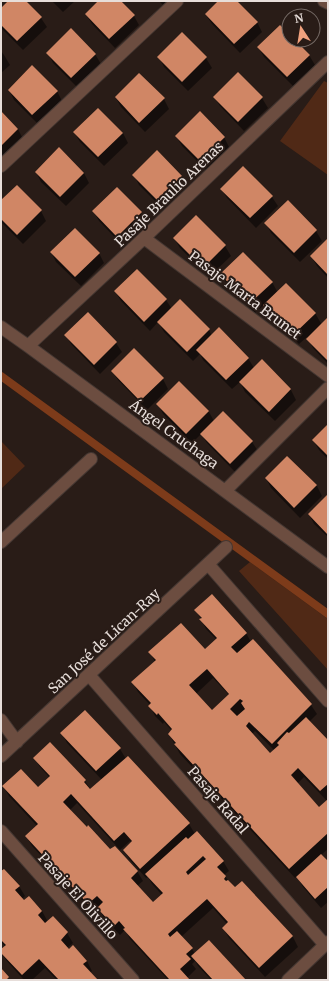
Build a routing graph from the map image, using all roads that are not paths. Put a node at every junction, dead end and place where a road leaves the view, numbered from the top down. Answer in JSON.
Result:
{"nodes":[{"id":1,"x":177,"y":1,"type":"edge"},
{"id":2,"x":324,"y":1,"type":"edge"},
{"id":3,"x":328,"y":3,"type":"edge"},
{"id":4,"x":328,"y":62,"type":"edge"},
{"id":5,"x":1,"y":166,"type":"edge"},
{"id":6,"x":144,"y":238,"type":"junction"},
{"id":7,"x":1,"y":327,"type":"edge"},
{"id":8,"x":28,"y":346,"type":"junction"},
{"id":9,"x":328,"y":376,"type":"edge"},
{"id":10,"x":328,"y":388,"type":"edge"},
{"id":11,"x":91,"y":459,"type":"dead end"},
{"id":12,"x":225,"y":491,"type":"junction"},
{"id":13,"x":1,"y":542,"type":"edge"},
{"id":14,"x":226,"y":547,"type":"dead end"},
{"id":15,"x":208,"y":564,"type":"junction"},
{"id":16,"x":328,"y":566,"type":"edge"},
{"id":17,"x":89,"y":675,"type":"junction"},
{"id":18,"x":328,"y":701,"type":"edge"},
{"id":19,"x":1,"y":720,"type":"edge"},
{"id":20,"x":16,"y":742,"type":"junction"},
{"id":21,"x":1,"y":756,"type":"edge"},
{"id":22,"x":1,"y":831,"type":"edge"},
{"id":23,"x":326,"y":944,"type":"edge"},
{"id":24,"x":133,"y":980,"type":"edge"},
{"id":25,"x":288,"y":980,"type":"edge"}],
"edges":[{"from":1,"to":5,"type":"street"},
{"from":2,"to":3,"type":"street"},
{"from":4,"to":6,"type":"street","name":"Pasaje Braulio Arenas"},
{"from":6,"to":8,"type":"street","name":"Pasaje Braulio Arenas"},
{"from":6,"to":9,"type":"street","name":"Pasaje Marta Brunet"},
{"from":7,"to":8,"type":"street","name":"Ángel Cruchaga"},
{"from":8,"to":12,"type":"street","name":"Ángel Cruchaga"},
{"from":10,"to":12,"type":"street"},
{"from":11,"to":13,"type":"street"},
{"from":12,"to":16,"type":"street","name":"Ángel Cruchaga"},
{"from":14,"to":15,"type":"street","name":"San José de Lican-Ray"},
{"from":15,"to":17,"type":"street","name":"San José de Lican-Ray"},
{"from":15,"to":18,"type":"street"},
{"from":17,"to":20,"type":"street","name":"San José de Lican-Ray"},
{"from":17,"to":23,"type":"street","name":"Pasaje Radal"},
{"from":19,"to":20,"type":"street"},
{"from":20,"to":21,"type":"street","name":"San José de Lican-Ray"},
{"from":22,"to":24,"type":"street","name":"Pasaje El Olivillo"},
{"from":23,"to":25,"type":"street"}]}
